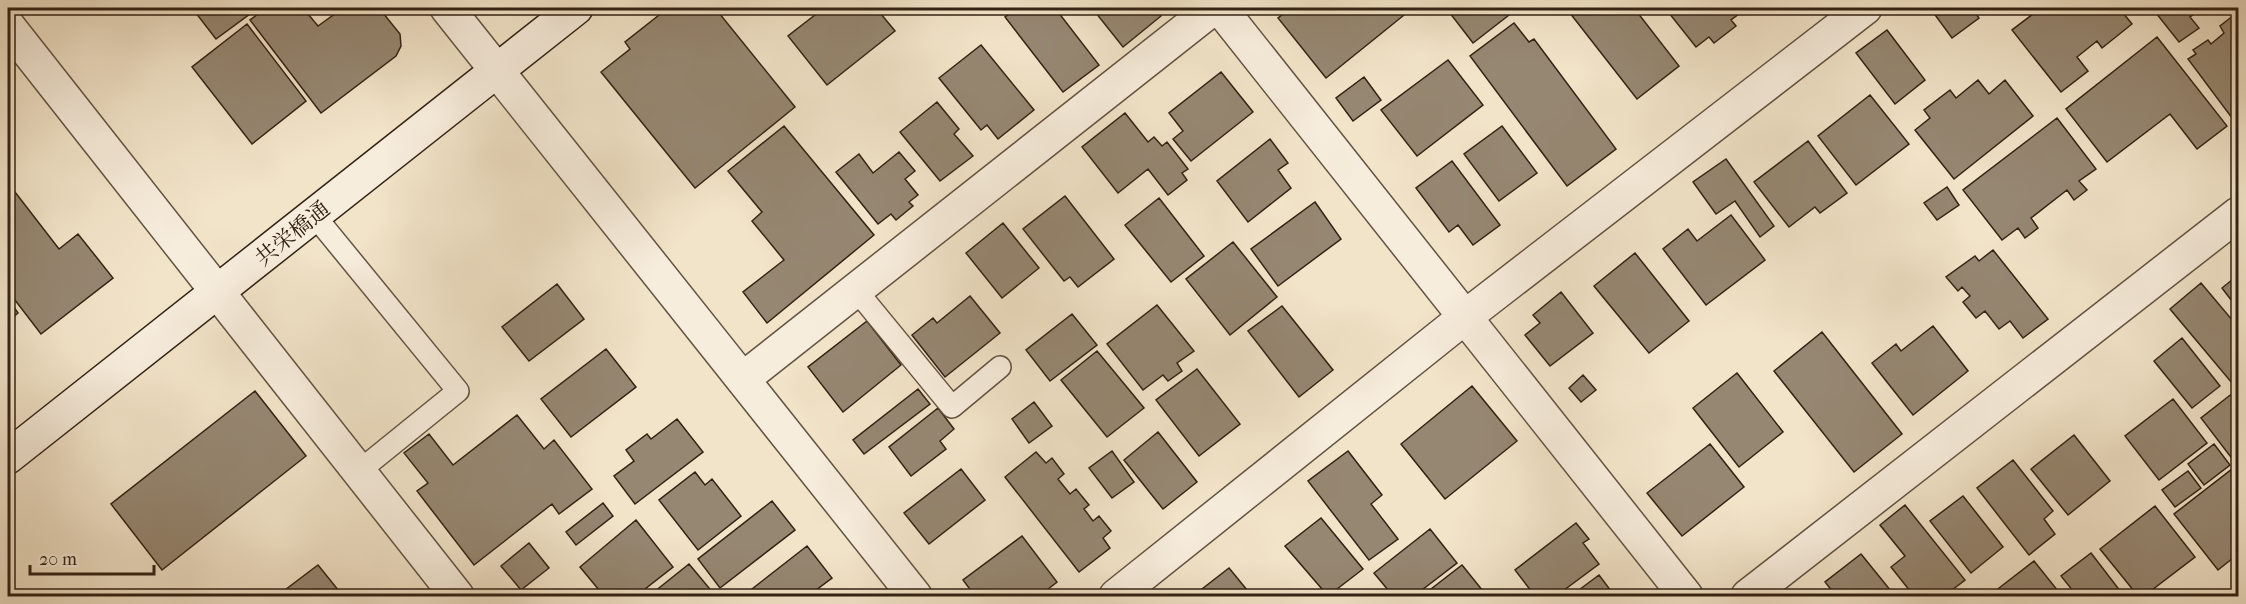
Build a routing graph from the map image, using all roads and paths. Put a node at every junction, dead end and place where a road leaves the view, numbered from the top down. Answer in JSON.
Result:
{"nodes":[{"id":1,"x":447,"y":8,"type":"edge"},
{"id":2,"x":576,"y":8,"type":"edge"},
{"id":3,"x":1213,"y":8,"type":"edge"},
{"id":4,"x":1220,"y":8,"type":"edge"},
{"id":5,"x":1865,"y":8,"type":"edge"},
{"id":6,"x":8,"y":26,"type":"edge"},
{"id":7,"x":497,"y":69,"type":"junction"},
{"id":8,"x":2238,"y":214,"type":"edge"},
{"id":9,"x":314,"y":215,"type":"junction"},
{"id":10,"x":856,"y":290,"type":"junction"},
{"id":11,"x":216,"y":293,"type":"junction"},
{"id":12,"x":1465,"y":317,"type":"junction"},
{"id":13,"x":1000,"y":367,"type":"dead end"},
{"id":14,"x":743,"y":379,"type":"junction"},
{"id":15,"x":8,"y":457,"type":"edge"},
{"id":16,"x":358,"y":472,"type":"junction"},
{"id":17,"x":457,"y":597,"type":"edge"},
{"id":18,"x":915,"y":597,"type":"edge"},
{"id":19,"x":1116,"y":597,"type":"edge"},
{"id":20,"x":1686,"y":597,"type":"edge"},
{"id":21,"x":1748,"y":597,"type":"edge"}],
"edges":[{"from":1,"to":7,"type":"street"},
{"from":2,"to":7,"type":"street","name":"共栄橋通"},
{"from":3,"to":10,"type":"street"},
{"from":4,"to":12,"type":"street"},
{"from":5,"to":12,"type":"street"},
{"from":6,"to":11,"type":"street"},
{"from":7,"to":9,"type":"street","name":"共栄橋通"},
{"from":7,"to":14,"type":"street"},
{"from":8,"to":21,"type":"street"},
{"from":9,"to":11,"type":"street","name":"共栄橋通"},
{"from":9,"to":16,"type":"lane"},
{"from":10,"to":13,"type":"lane"},
{"from":10,"to":14,"type":"street"},
{"from":11,"to":15,"type":"street","name":"共栄橋通"},
{"from":11,"to":16,"type":"street"},
{"from":12,"to":19,"type":"street"},
{"from":12,"to":20,"type":"street"},
{"from":14,"to":18,"type":"street"},
{"from":16,"to":17,"type":"street"}]}
